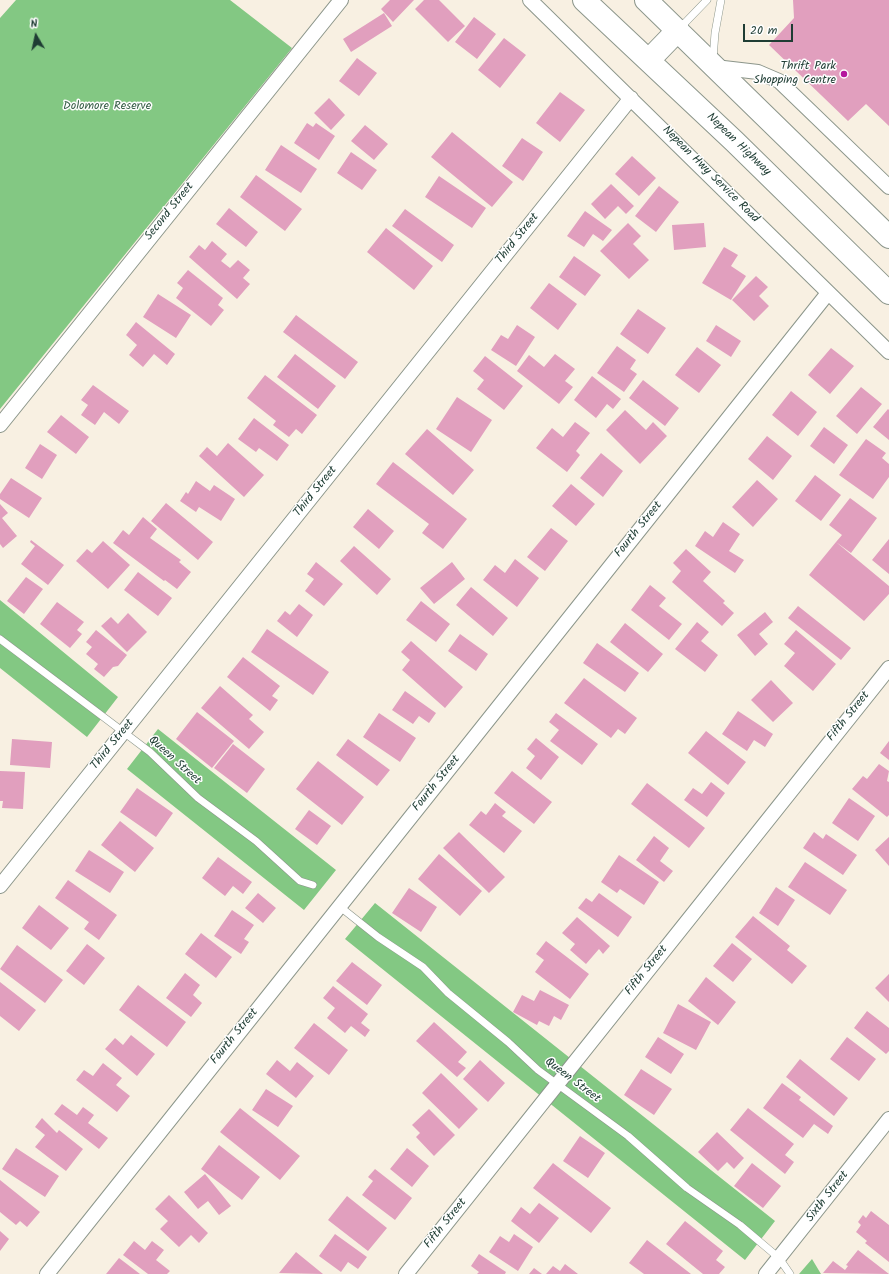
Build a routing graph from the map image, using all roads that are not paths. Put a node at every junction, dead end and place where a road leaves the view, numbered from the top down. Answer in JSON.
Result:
{"nodes":[{"id":1,"x":341,"y":0,"type":"edge"},
{"id":2,"x":530,"y":0,"type":"edge"},
{"id":3,"x":584,"y":0,"type":"edge"},
{"id":4,"x":646,"y":0,"type":"edge"},
{"id":5,"x":706,"y":0,"type":"edge"},
{"id":6,"x":721,"y":0,"type":"edge"},
{"id":7,"x":678,"y":30,"type":"junction"},
{"id":8,"x":648,"y":60,"type":"junction"},
{"id":9,"x":714,"y":66,"type":"junction"},
{"id":10,"x":631,"y":98,"type":"junction"},
{"id":11,"x":889,"y":187,"type":"edge"},
{"id":12,"x":889,"y":237,"type":"edge"},
{"id":13,"x":828,"y":293,"type":"junction"},
{"id":14,"x":889,"y":293,"type":"edge"},
{"id":15,"x":889,"y":352,"type":"edge"},
{"id":16,"x":0,"y":424,"type":"edge"},
{"id":17,"x":0,"y":639,"type":"edge"},
{"id":18,"x":889,"y":668,"type":"edge"},
{"id":19,"x":123,"y":732,"type":"junction"},
{"id":20,"x":314,"y":885,"type":"dead end"},
{"id":21,"x":0,"y":886,"type":"edge"},
{"id":22,"x":339,"y":906,"type":"junction"},
{"id":23,"x":557,"y":1084,"type":"junction"},
{"id":24,"x":889,"y":1120,"type":"edge"},
{"id":25,"x":779,"y":1258,"type":"junction"},
{"id":26,"x":46,"y":1274,"type":"edge"},
{"id":27,"x":406,"y":1274,"type":"edge"},
{"id":28,"x":766,"y":1274,"type":"edge"},
{"id":29,"x":790,"y":1274,"type":"edge"}],
"edges":[{"from":1,"to":16,"type":"street","name":"Second Street"},
{"from":2,"to":10,"type":"street","name":"Nepean Hwy Service Road"},
{"from":3,"to":8,"type":"highway","name":"Nepean Highway"},
{"from":4,"to":7,"type":"highway"},
{"from":5,"to":7,"type":"lane"},
{"from":6,"to":9,"type":"lane"},
{"from":7,"to":8,"type":"highway"},
{"from":7,"to":9,"type":"highway"},
{"from":8,"to":14,"type":"highway","name":"Nepean Highway"},
{"from":9,"to":11,"type":"street"},
{"from":9,"to":12,"type":"highway"},
{"from":10,"to":13,"type":"street","name":"Nepean Hwy Service Road"},
{"from":10,"to":19,"type":"street","name":"Third Street"},
{"from":13,"to":15,"type":"street","name":"Nepean Hwy Service Road"},
{"from":13,"to":22,"type":"street","name":"Fourth Street"},
{"from":17,"to":19,"type":"lane","name":"Queen Street"},
{"from":18,"to":23,"type":"street","name":"Fifth Street"},
{"from":19,"to":20,"type":"lane","name":"Queen Street"},
{"from":19,"to":21,"type":"street","name":"Third Street"},
{"from":22,"to":23,"type":"lane","name":"Queen Street"},
{"from":22,"to":26,"type":"street","name":"Fourth Street"},
{"from":23,"to":25,"type":"lane","name":"Queen Street"},
{"from":23,"to":27,"type":"street","name":"Fifth Street"},
{"from":24,"to":25,"type":"street","name":"Sixth Street"},
{"from":25,"to":28,"type":"street","name":"Sixth Street"},
{"from":25,"to":29,"type":"lane","name":"Queen Street"}]}
